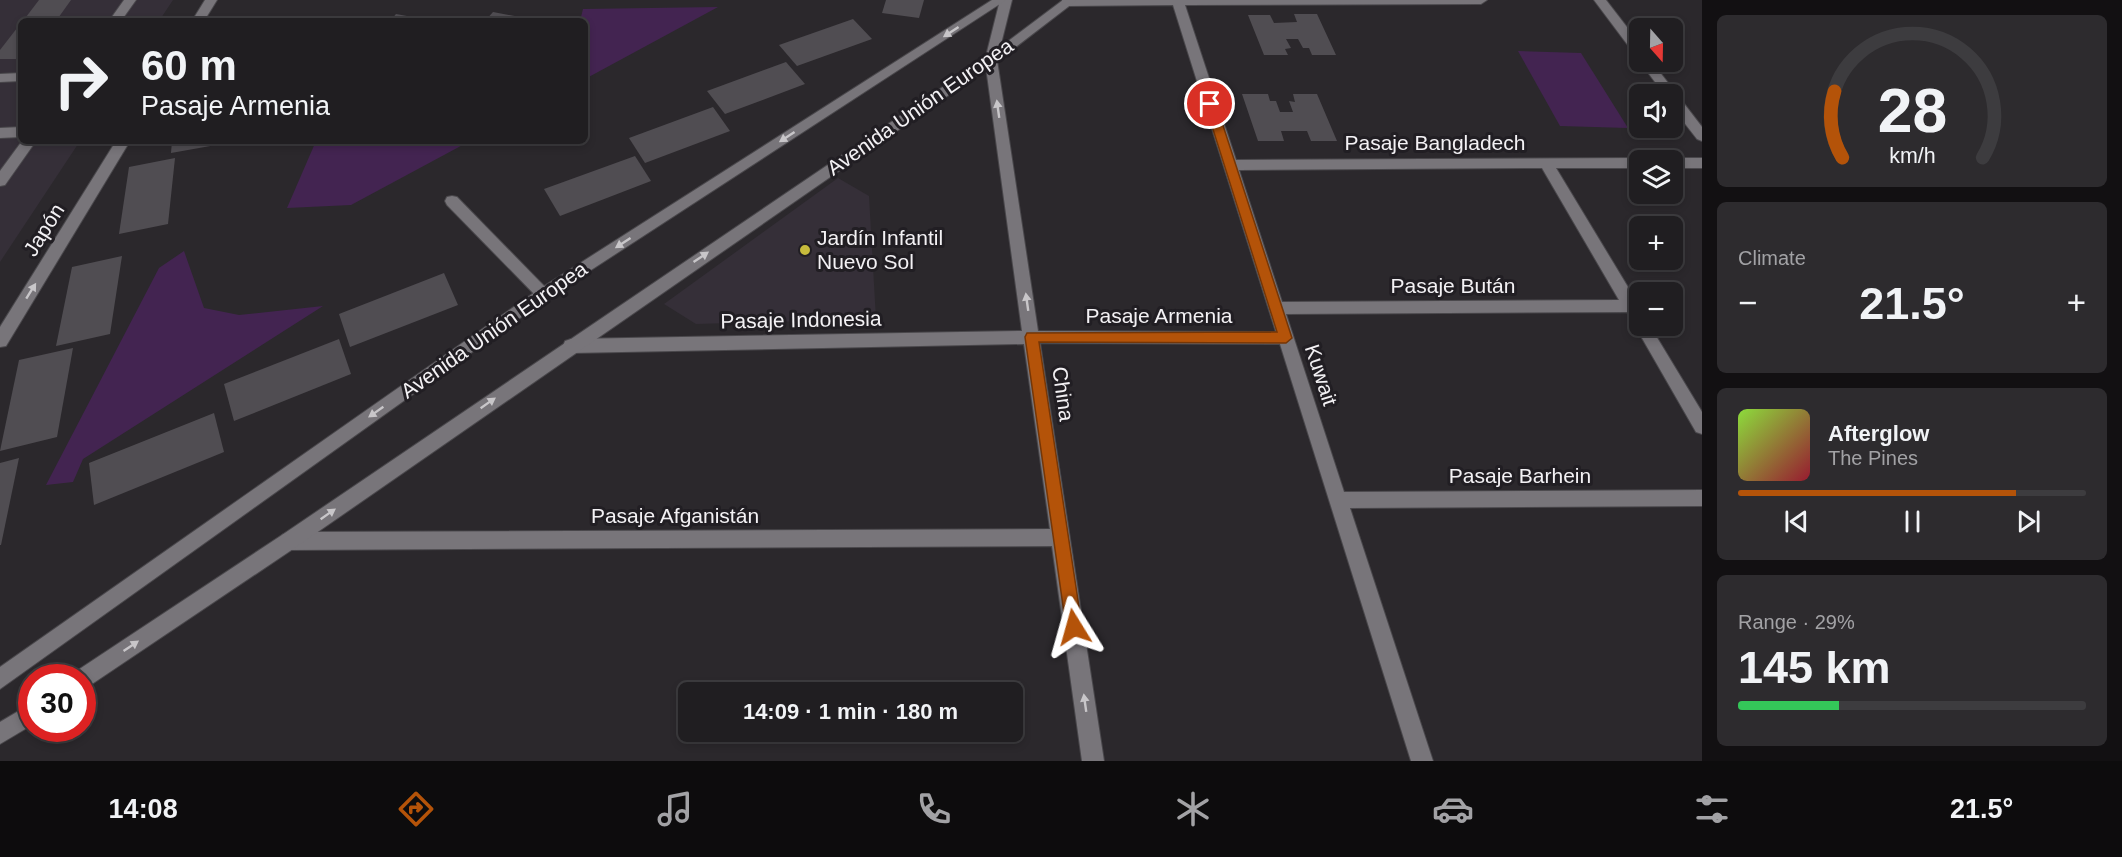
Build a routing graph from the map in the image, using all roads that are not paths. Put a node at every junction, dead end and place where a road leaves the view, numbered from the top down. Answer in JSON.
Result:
{"nodes":[{"id":1,"x":130,"y":0,"type":"edge"},
{"id":2,"x":211,"y":0,"type":"edge"},
{"id":3,"x":1000,"y":0,"type":"edge"},
{"id":4,"x":1006,"y":0,"type":"edge"},
{"id":5,"x":1481,"y":0,"type":"edge"},
{"id":6,"x":1600,"y":0,"type":"edge"},
{"id":7,"x":1069,"y":1,"type":"edge"},
{"id":8,"x":1178,"y":2,"type":"junction"},
{"id":9,"x":117,"y":18,"type":"edge"},
{"id":10,"x":200,"y":18,"type":"edge"},
{"id":11,"x":1629,"y":38,"type":"edge"},
{"id":12,"x":991,"y":60,"type":"junction"},
{"id":13,"x":1654,"y":72,"type":"edge"},
{"id":14,"x":18,"y":77,"type":"edge"},
{"id":15,"x":0,"y":78,"type":"edge"},
{"id":16,"x":1663,"y":84,"type":"edge"},
{"id":17,"x":1683,"y":111,"type":"edge"},
{"id":18,"x":18,"y":132,"type":"edge"},
{"id":19,"x":0,"y":133,"type":"edge"},
{"id":20,"x":1702,"y":136,"type":"edge"},
{"id":21,"x":27,"y":144,"type":"edge"},
{"id":22,"x":121,"y":144,"type":"edge"},
{"id":23,"x":1629,"y":163,"type":"edge"},
{"id":24,"x":1683,"y":163,"type":"edge"},
{"id":25,"x":1702,"y":163,"type":"edge"},
{"id":26,"x":1546,"y":164,"type":"junction"},
{"id":27,"x":1230,"y":165,"type":"junction"},
{"id":28,"x":0,"y":181,"type":"edge"},
{"id":29,"x":452,"y":201,"type":"dead end"},
{"id":30,"x":543,"y":294,"type":"junction"},
{"id":31,"x":1629,"y":303,"type":"edge"},
{"id":32,"x":1629,"y":306,"type":"edge"},
{"id":33,"x":1276,"y":308,"type":"junction"},
{"id":34,"x":1648,"y":336,"type":"edge"},
{"id":35,"x":1032,"y":337,"type":"junction"},
{"id":36,"x":1286,"y":338,"type":"junction"},
{"id":37,"x":0,"y":340,"type":"edge"},
{"id":38,"x":571,"y":346,"type":"junction"},
{"id":39,"x":1702,"y":427,"type":"edge"},
{"id":40,"x":1702,"y":498,"type":"edge"},
{"id":41,"x":1338,"y":500,"type":"junction"},
{"id":42,"x":1061,"y":537,"type":"junction"},
{"id":43,"x":289,"y":541,"type":"junction"},
{"id":44,"x":96,"y":670,"type":"edge"},
{"id":45,"x":0,"y":679,"type":"edge"},
{"id":46,"x":18,"y":722,"type":"edge"},
{"id":47,"x":0,"y":734,"type":"edge"},
{"id":48,"x":1093,"y":761,"type":"edge"},
{"id":49,"x":1422,"y":761,"type":"edge"}],
"edges":[{"from":1,"to":9,"type":"street"},
{"from":2,"to":10,"type":"street"},
{"from":3,"to":30,"type":"street","name":"Avenida Unión Europea","one_way":true},
{"from":4,"to":12,"type":"street","name":"China"},
{"from":5,"to":8,"type":"street"},
{"from":6,"to":11,"type":"street"},
{"from":7,"to":8,"type":"street"},
{"from":7,"to":12,"type":"street","name":"Avenida Unión Europea"},
{"from":8,"to":27,"type":"street","name":"Kuwait"},
{"from":35,"to":12,"type":"street","name":"China","one_way":true},
{"from":38,"to":12,"type":"street","name":"Avenida Unión Europea","one_way":true},
{"from":13,"to":16,"type":"street"},
{"from":14,"to":15,"type":"street"},
{"from":17,"to":20,"type":"street"},
{"from":18,"to":19,"type":"street"},
{"from":21,"to":28,"type":"street"},
{"from":37,"to":22,"type":"street","name":"Japón","one_way":true},
{"from":23,"to":26,"type":"street","name":"Pasaje Bangladech"},
{"from":24,"to":25,"type":"street"},
{"from":26,"to":27,"type":"street","name":"Pasaje Bangladech"},
{"from":26,"to":31,"type":"street"},
{"from":27,"to":33,"type":"street","name":"Kuwait"},
{"from":29,"to":30,"type":"street"},
{"from":30,"to":45,"type":"street","name":"Avenida Unión Europea","one_way":true},
{"from":32,"to":33,"type":"street","name":"Pasaje Bután"},
{"from":33,"to":36,"type":"street","name":"Kuwait"},
{"from":34,"to":39,"type":"street"},
{"from":35,"to":36,"type":"street","name":"Pasaje Armenia"},
{"from":35,"to":38,"type":"street","name":"Pasaje Indonesia"},
{"from":35,"to":42,"type":"street","name":"China"},
{"from":36,"to":41,"type":"street","name":"Kuwait"},
{"from":43,"to":38,"type":"street","name":"Avenida Unión Europea","one_way":true},
{"from":40,"to":41,"type":"street","name":"Pasaje Barhein"},
{"from":41,"to":49,"type":"street","name":"Kuwait"},
{"from":42,"to":43,"type":"street","name":"Pasaje Afganistán"},
{"from":48,"to":42,"type":"street","name":"China","one_way":true},
{"from":44,"to":43,"type":"street","name":"Avenida Unión Europea","one_way":true},
{"from":46,"to":47,"type":"street"}]}
